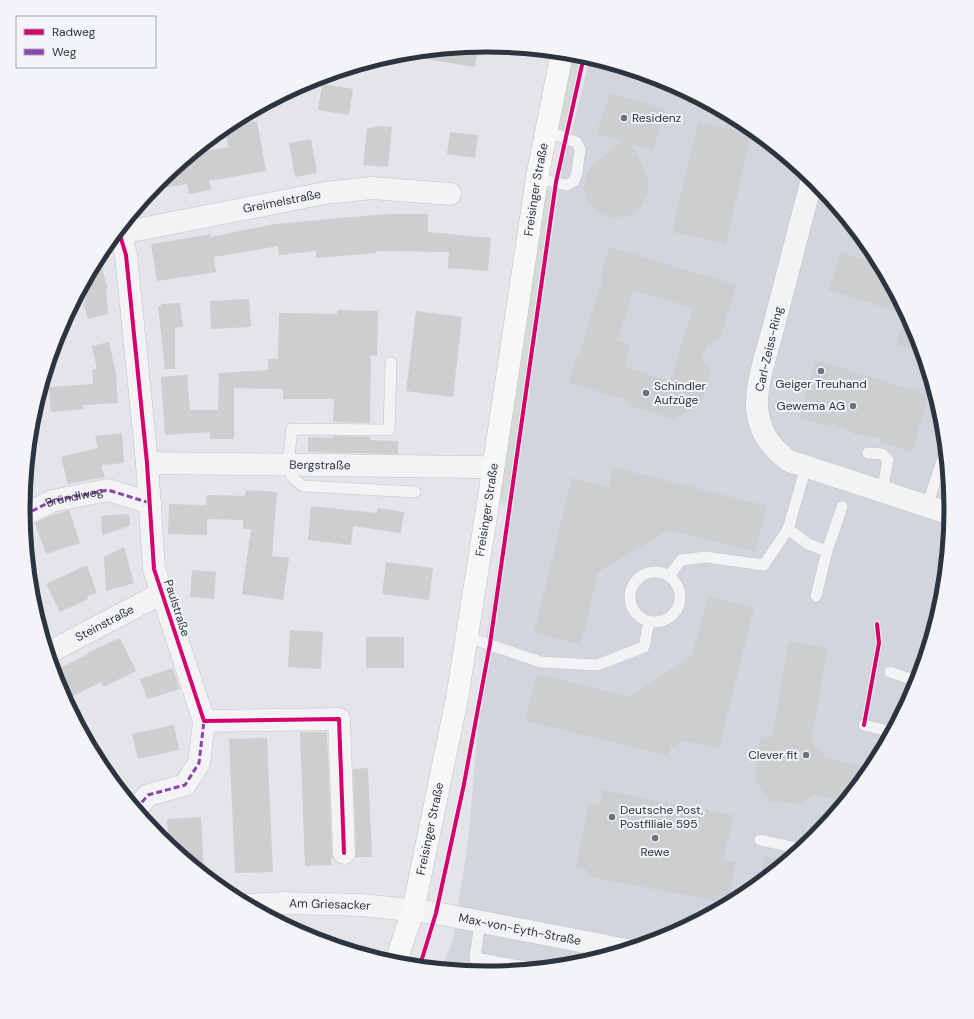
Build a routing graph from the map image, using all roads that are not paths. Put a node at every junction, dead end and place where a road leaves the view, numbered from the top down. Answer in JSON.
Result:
{"nodes":[{"id":1,"x":561,"y":58,"type":"edge"},
{"id":2,"x":546,"y":131,"type":"junction"},
{"id":3,"x":537,"y":178,"type":"junction"},
{"id":4,"x":810,"y":186,"type":"edge"},
{"id":5,"x":450,"y":194,"type":"dead end"},
{"id":6,"x":123,"y":232,"type":"edge"},
{"id":7,"x":120,"y":237,"type":"edge"},
{"id":8,"x":391,"y":363,"type":"dead end"},
{"id":9,"x":868,"y":453,"type":"dead end"},
{"id":10,"x":147,"y":463,"type":"junction"},
{"id":11,"x":941,"y":463,"type":"edge"},
{"id":12,"x":288,"y":465,"type":"junction"},
{"id":13,"x":806,"y":467,"type":"junction"},
{"id":14,"x":493,"y":469,"type":"junction"},
{"id":15,"x":414,"y":492,"type":"dead end"},
{"id":16,"x":882,"y":492,"type":"junction"},
{"id":17,"x":150,"y":503,"type":"junction"},
{"id":18,"x":927,"y":506,"type":"junction"},
{"id":19,"x":842,"y":508,"type":"dead end"},
{"id":20,"x":30,"y":512,"type":"edge"},
{"id":21,"x":944,"y":512,"type":"edge"},
{"id":22,"x":788,"y":529,"type":"junction"},
{"id":23,"x":827,"y":552,"type":"junction"},
{"id":24,"x":669,"y":576,"type":"junction"},
{"id":25,"x":162,"y":593,"type":"junction"},
{"id":26,"x":816,"y":596,"type":"dead end"},
{"id":27,"x":649,"y":622,"type":"junction"},
{"id":28,"x":467,"y":637,"type":"junction"},
{"id":29,"x":52,"y":651,"type":"edge"},
{"id":30,"x":890,"y":672,"type":"dead end"},
{"id":31,"x":911,"y":679,"type":"edge"},
{"id":32,"x":204,"y":721,"type":"junction"},
{"id":33,"x":864,"y":725,"type":"dead end"},
{"id":34,"x":887,"y":731,"type":"edge"},
{"id":35,"x":139,"y":806,"type":"edge"},
{"id":36,"x":760,"y":840,"type":"dead end"},
{"id":37,"x":794,"y":847,"type":"edge"},
{"id":38,"x":344,"y":852,"type":"dead end"},
{"id":39,"x":257,"y":904,"type":"edge"},
{"id":40,"x":413,"y":911,"type":"junction"},
{"id":41,"x":480,"y":922,"type":"junction"},
{"id":42,"x":615,"y":948,"type":"edge"},
{"id":43,"x":397,"y":958,"type":"edge"},
{"id":44,"x":519,"y":966,"type":"edge"}],
"edges":[{"from":1,"to":2,"type":"main road","name":"Freisinger Straße"},
{"from":2,"to":3,"type":"main road","name":"Freisinger Straße"},
{"from":2,"to":3,"type":"lane"},
{"from":3,"to":14,"type":"main road","name":"Freisinger Straße"},
{"from":4,"to":13,"type":"street","name":"Carl-Zeiss-Ring"},
{"from":5,"to":6,"type":"street","name":"Greimelstraße"},
{"from":7,"to":10,"type":"street","name":"Paulstraße"},
{"from":8,"to":12,"type":"lane"},
{"from":9,"to":16,"type":"lane"},
{"from":10,"to":12,"type":"street","name":"Bergstraße"},
{"from":10,"to":17,"type":"street","name":"Paulstraße"},
{"from":11,"to":18,"type":"lane"},
{"from":12,"to":14,"type":"street","name":"Bergstraße"},
{"from":12,"to":15,"type":"lane"},
{"from":13,"to":16,"type":"street","name":"Carl-Zeiss-Ring"},
{"from":13,"to":22,"type":"lane"},
{"from":14,"to":28,"type":"main road","name":"Freisinger Straße"},
{"from":16,"to":18,"type":"street","name":"Carl-Zeiss-Ring"},
{"from":17,"to":20,"type":"street","name":"Bründlweg"},
{"from":17,"to":25,"type":"street","name":"Paulstraße"},
{"from":18,"to":21,"type":"street","name":"Carl-Zeiss-Ring"},
{"from":19,"to":23,"type":"lane"},
{"from":22,"to":23,"type":"lane"},
{"from":22,"to":24,"type":"lane"},
{"from":23,"to":26,"type":"lane"},
{"from":24,"to":27,"type":"lane"},
{"from":24,"to":27,"type":"lane"},
{"from":25,"to":29,"type":"street","name":"Steinstraße"},
{"from":25,"to":32,"type":"street","name":"Paulstraße"},
{"from":27,"to":28,"type":"lane"},
{"from":28,"to":40,"type":"main road","name":"Freisinger Straße"},
{"from":30,"to":31,"type":"lane"},
{"from":32,"to":35,"type":"street"},
{"from":32,"to":38,"type":"street"},
{"from":33,"to":34,"type":"lane"},
{"from":36,"to":37,"type":"lane"},
{"from":39,"to":40,"type":"street","name":"Am Griesacker"},
{"from":40,"to":41,"type":"street","name":"Max-von-Eyth-Straße"},
{"from":40,"to":43,"type":"main road","name":"Freisinger Straße"},
{"from":41,"to":42,"type":"street","name":"Max-von-Eyth-Straße"},
{"from":41,"to":44,"type":"lane"}]}
